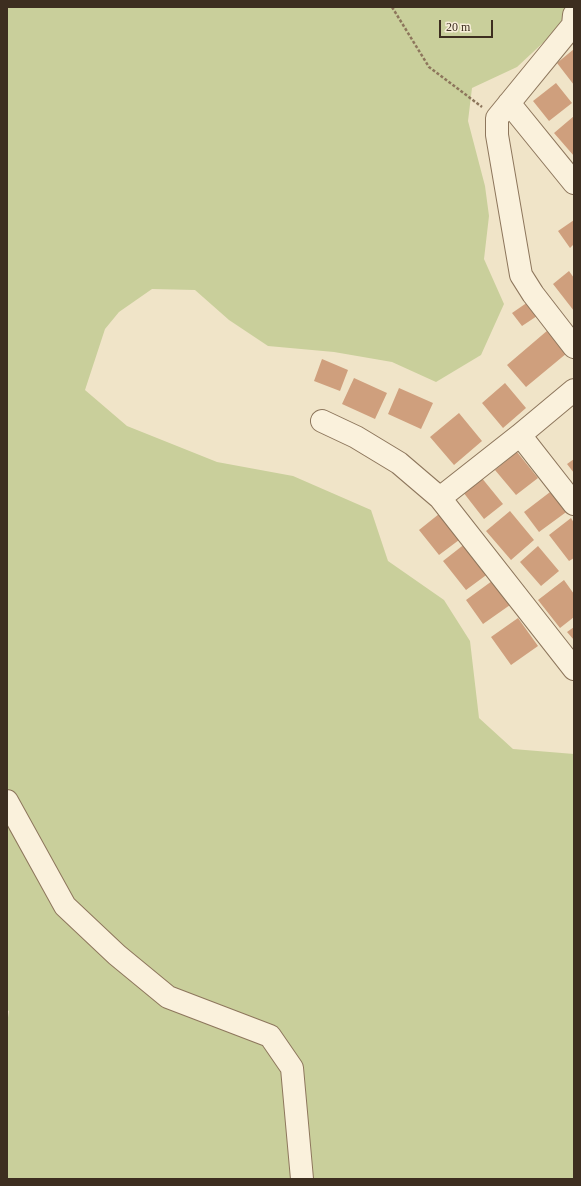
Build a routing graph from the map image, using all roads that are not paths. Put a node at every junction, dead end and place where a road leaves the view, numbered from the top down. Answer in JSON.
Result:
{"nodes":[{"id":1,"x":574,"y":22,"type":"edge"},
{"id":2,"x":503,"y":111,"type":"junction"},
{"id":3,"x":574,"y":183,"type":"edge"},
{"id":4,"x":574,"y":347,"type":"edge"},
{"id":5,"x":574,"y":390,"type":"edge"},
{"id":6,"x":322,"y":421,"type":"dead end"},
{"id":7,"x":520,"y":435,"type":"junction"},
{"id":8,"x":440,"y":498,"type":"junction"},
{"id":9,"x":574,"y":504,"type":"edge"},
{"id":10,"x":574,"y":669,"type":"edge"},
{"id":11,"x":7,"y":801,"type":"edge"},
{"id":12,"x":302,"y":1179,"type":"edge"}],
"edges":[{"from":1,"to":2,"type":"street"},
{"from":2,"to":3,"type":"street"},
{"from":2,"to":4,"type":"street"},
{"from":5,"to":7,"type":"street"},
{"from":6,"to":8,"type":"street"},
{"from":7,"to":8,"type":"street"},
{"from":7,"to":9,"type":"street"},
{"from":8,"to":10,"type":"street"},
{"from":11,"to":12,"type":"street"}]}
